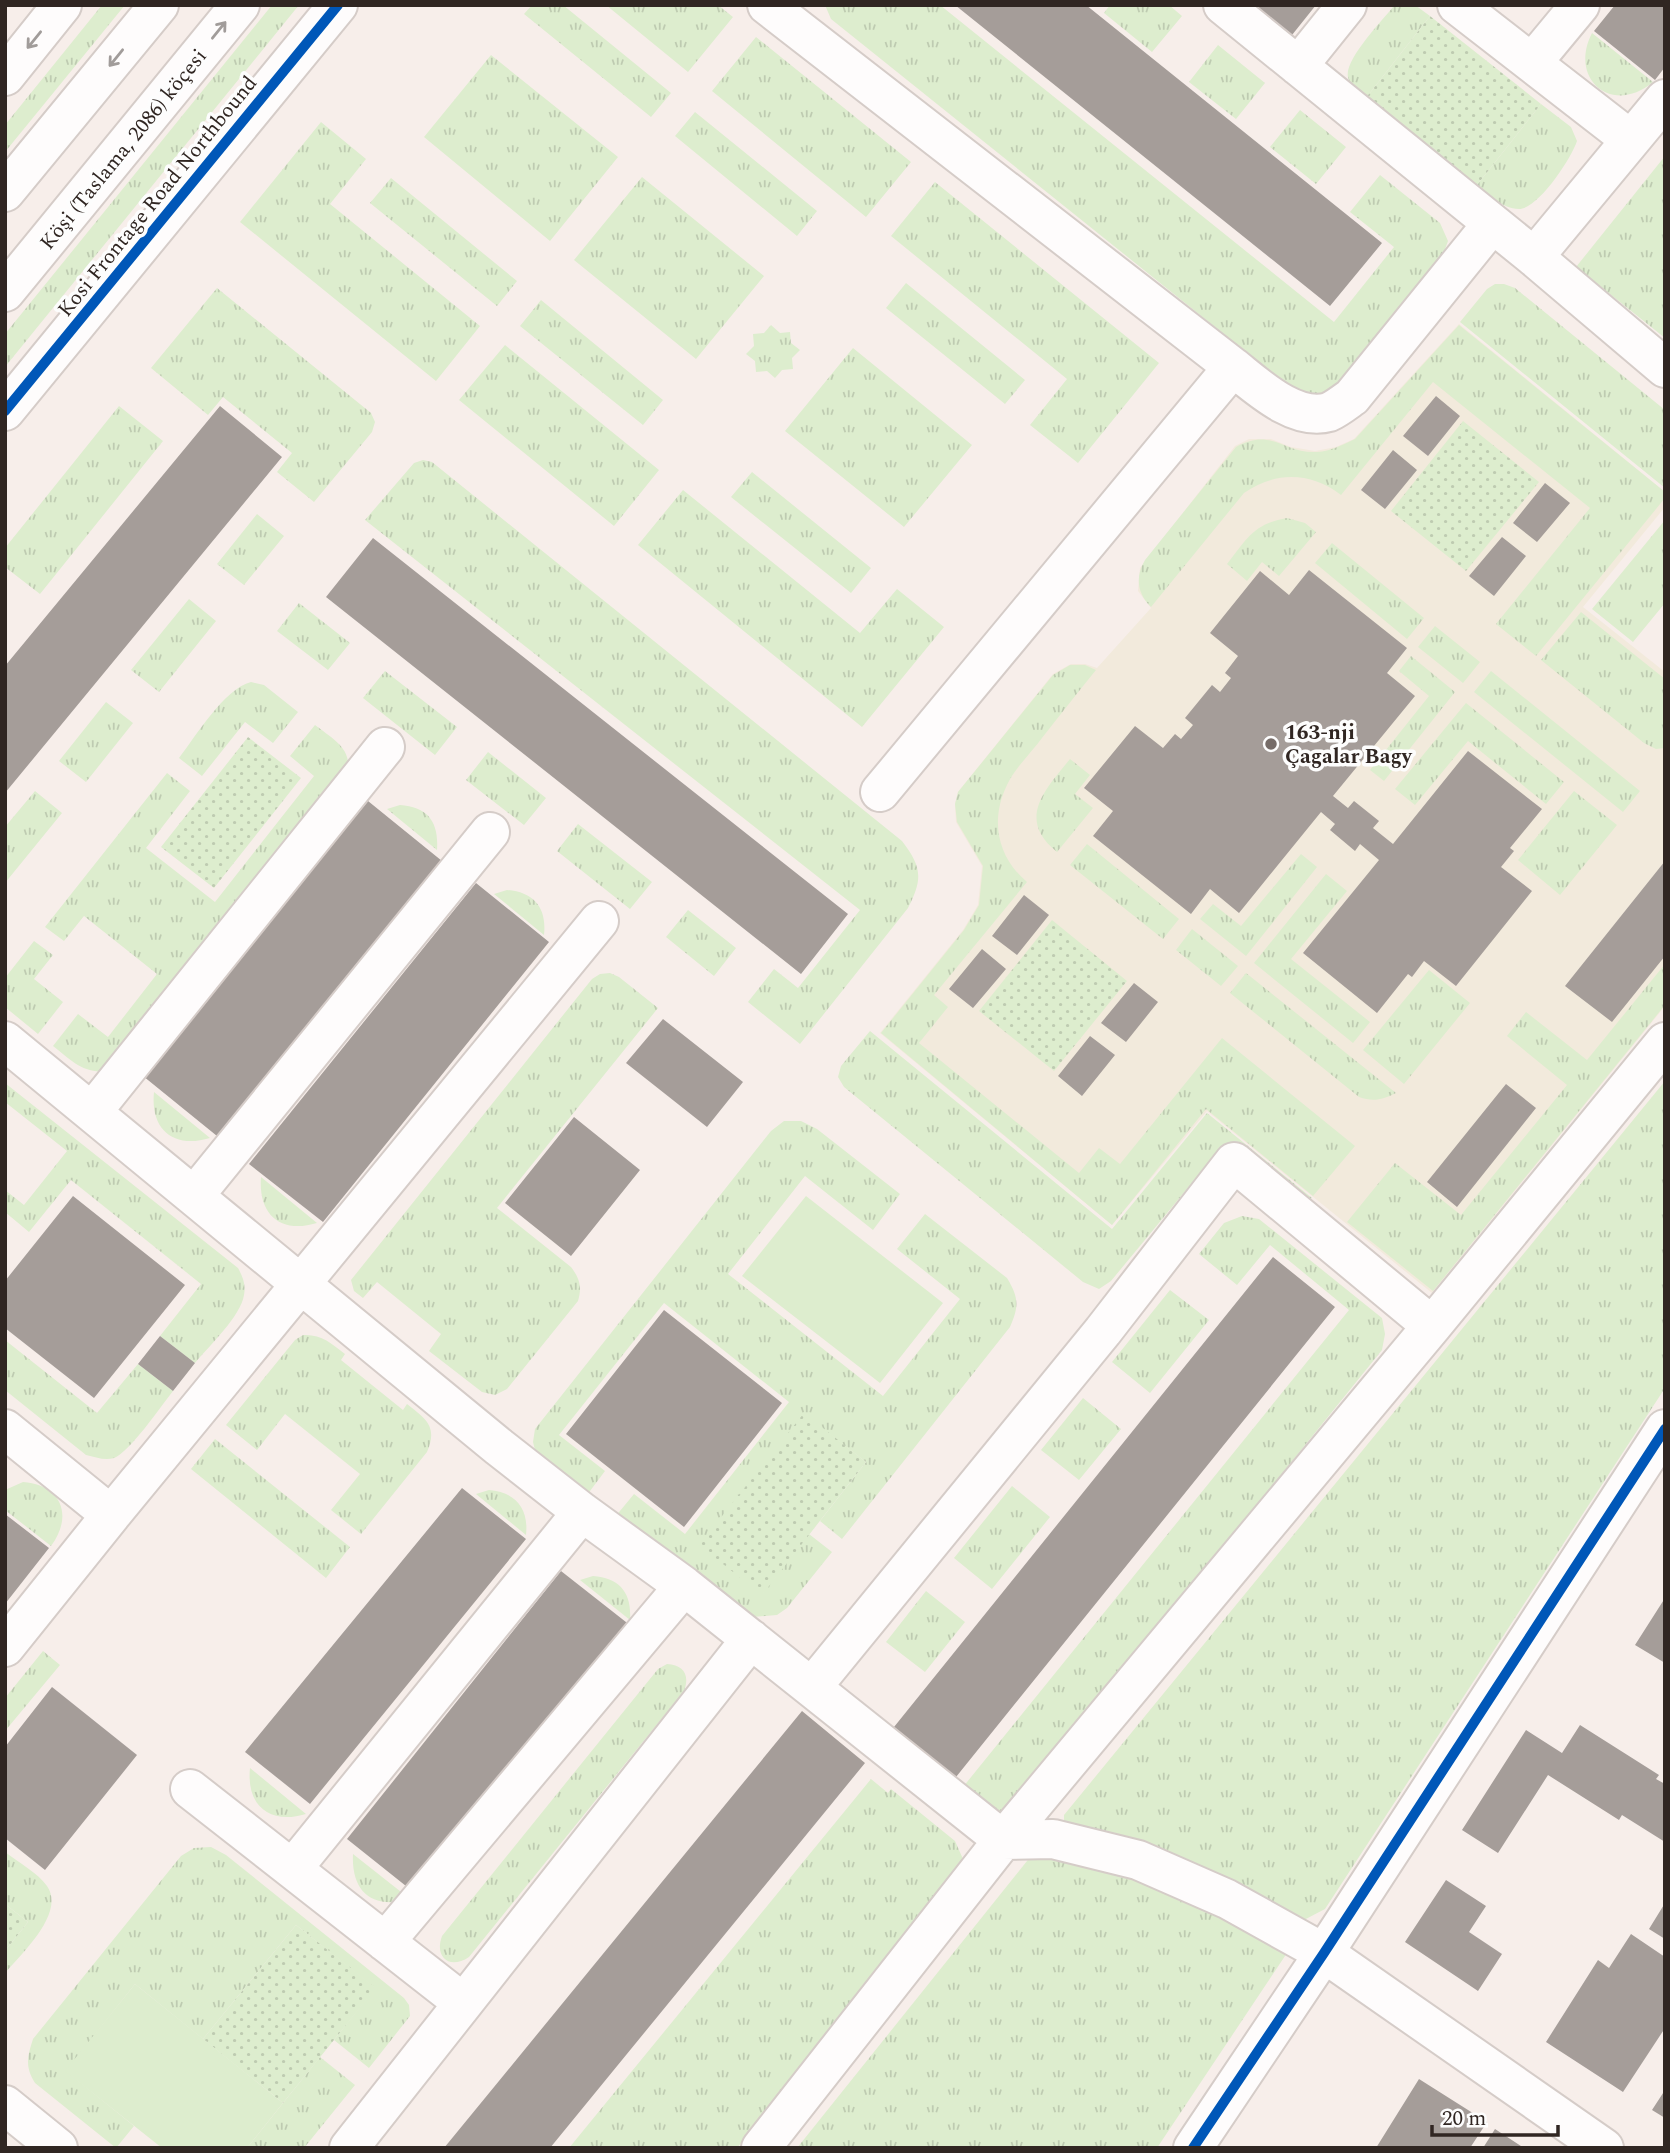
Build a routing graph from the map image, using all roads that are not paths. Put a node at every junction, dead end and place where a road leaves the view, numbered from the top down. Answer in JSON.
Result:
{"nodes":[{"id":1,"x":62,"y":5,"type":"edge"},
{"id":2,"x":159,"y":5,"type":"edge"},
{"id":3,"x":240,"y":5,"type":"edge"},
{"id":4,"x":338,"y":5,"type":"edge"},
{"id":5,"x":767,"y":5,"type":"edge"},
{"id":6,"x":1223,"y":5,"type":"edge"},
{"id":7,"x":1347,"y":5,"type":"edge"},
{"id":8,"x":1457,"y":5,"type":"edge"},
{"id":9,"x":1580,"y":5,"type":"edge"},
{"id":10,"x":1532,"y":64,"type":"junction"},
{"id":11,"x":1298,"y":66,"type":"junction"},
{"id":12,"x":5,"y":76,"type":"edge"},
{"id":13,"x":1665,"y":99,"type":"edge"},
{"id":14,"x":1631,"y":140,"type":"junction"},
{"id":15,"x":5,"y":192,"type":"edge"},
{"id":16,"x":1492,"y":224,"type":"junction"},
{"id":17,"x":1534,"y":257,"type":"junction"},
{"id":18,"x":5,"y":292,"type":"edge"},
{"id":19,"x":1233,"y":367,"type":"junction"},
{"id":20,"x":1665,"y":368,"type":"edge"},
{"id":21,"x":5,"y":411,"type":"edge"},
{"id":22,"x":385,"y":747,"type":"dead end"},
{"id":23,"x":880,"y":792,"type":"dead end"},
{"id":24,"x":490,"y":832,"type":"dead end"},
{"id":25,"x":599,"y":921,"type":"dead end"},
{"id":26,"x":5,"y":1041,"type":"edge"},
{"id":27,"x":1665,"y":1042,"type":"edge"},
{"id":28,"x":92,"y":1112,"type":"junction"},
{"id":29,"x":194,"y":1196,"type":"junction"},
{"id":30,"x":301,"y":1284,"type":"junction"},
{"id":31,"x":1432,"y":1326,"type":"junction"},
{"id":32,"x":6,"y":1431,"type":"edge"},
{"id":33,"x":1660,"y":1447,"type":"edge"},
{"id":34,"x":582,"y":1512,"type":"junction"},
{"id":35,"x":111,"y":1515,"type":"junction"},
{"id":36,"x":684,"y":1586,"type":"junction"},
{"id":37,"x":751,"y":1639,"type":"junction"},
{"id":38,"x":5,"y":1647,"type":"edge"},
{"id":39,"x":812,"y":1687,"type":"junction"},
{"id":40,"x":190,"y":1789,"type":"dead end"},
{"id":41,"x":1003,"y":1840,"type":"junction"},
{"id":42,"x":293,"y":1868,"type":"junction"},
{"id":43,"x":385,"y":1942,"type":"junction"},
{"id":44,"x":1324,"y":1953,"type":"junction"},
{"id":45,"x":462,"y":2002,"type":"junction"},
{"id":46,"x":5,"y":2105,"type":"edge"},
{"id":47,"x":58,"y":2148,"type":"edge"},
{"id":48,"x":349,"y":2148,"type":"edge"},
{"id":49,"x":761,"y":2148,"type":"edge"},
{"id":50,"x":1193,"y":2148,"type":"edge"},
{"id":51,"x":1604,"y":2148,"type":"edge"}],
"edges":[{"from":1,"to":12,"type":"street","one_way":true},
{"from":2,"to":15,"type":"street","one_way":true},
{"from":18,"to":3,"type":"street","name":"Köşi (Taslama, 2086) köçesi","one_way":true},
{"from":4,"to":21,"type":"street","name":"Kosi Frontage Road Northbound"},
{"from":5,"to":19,"type":"street"},
{"from":6,"to":11,"type":"street"},
{"from":7,"to":11,"type":"street"},
{"from":8,"to":10,"type":"street"},
{"from":9,"to":10,"type":"street"},
{"from":10,"to":14,"type":"street"},
{"from":11,"to":16,"type":"street"},
{"from":13,"to":14,"type":"street"},
{"from":14,"to":17,"type":"street"},
{"from":16,"to":17,"type":"street"},
{"from":16,"to":19,"type":"street"},
{"from":17,"to":20,"type":"street"},
{"from":19,"to":23,"type":"street"},
{"from":22,"to":28,"type":"street"},
{"from":24,"to":29,"type":"street"},
{"from":25,"to":30,"type":"street"},
{"from":26,"to":28,"type":"street"},
{"from":27,"to":31,"type":"street"},
{"from":28,"to":29,"type":"street"},
{"from":29,"to":30,"type":"street"},
{"from":30,"to":34,"type":"street"},
{"from":30,"to":35,"type":"street"},
{"from":31,"to":39,"type":"street"},
{"from":31,"to":41,"type":"street"},
{"from":32,"to":35,"type":"street"},
{"from":33,"to":44,"type":"street"},
{"from":34,"to":36,"type":"street"},
{"from":34,"to":42,"type":"street"},
{"from":35,"to":38,"type":"street"},
{"from":36,"to":37,"type":"street"},
{"from":36,"to":43,"type":"street"},
{"from":37,"to":39,"type":"street"},
{"from":37,"to":45,"type":"street"},
{"from":39,"to":41,"type":"street"},
{"from":40,"to":42,"type":"street"},
{"from":41,"to":44,"type":"street"},
{"from":41,"to":49,"type":"street"},
{"from":42,"to":43,"type":"street"},
{"from":43,"to":45,"type":"street"},
{"from":44,"to":50,"type":"street"},
{"from":44,"to":51,"type":"street"},
{"from":45,"to":48,"type":"street"},
{"from":46,"to":47,"type":"street"}]}
